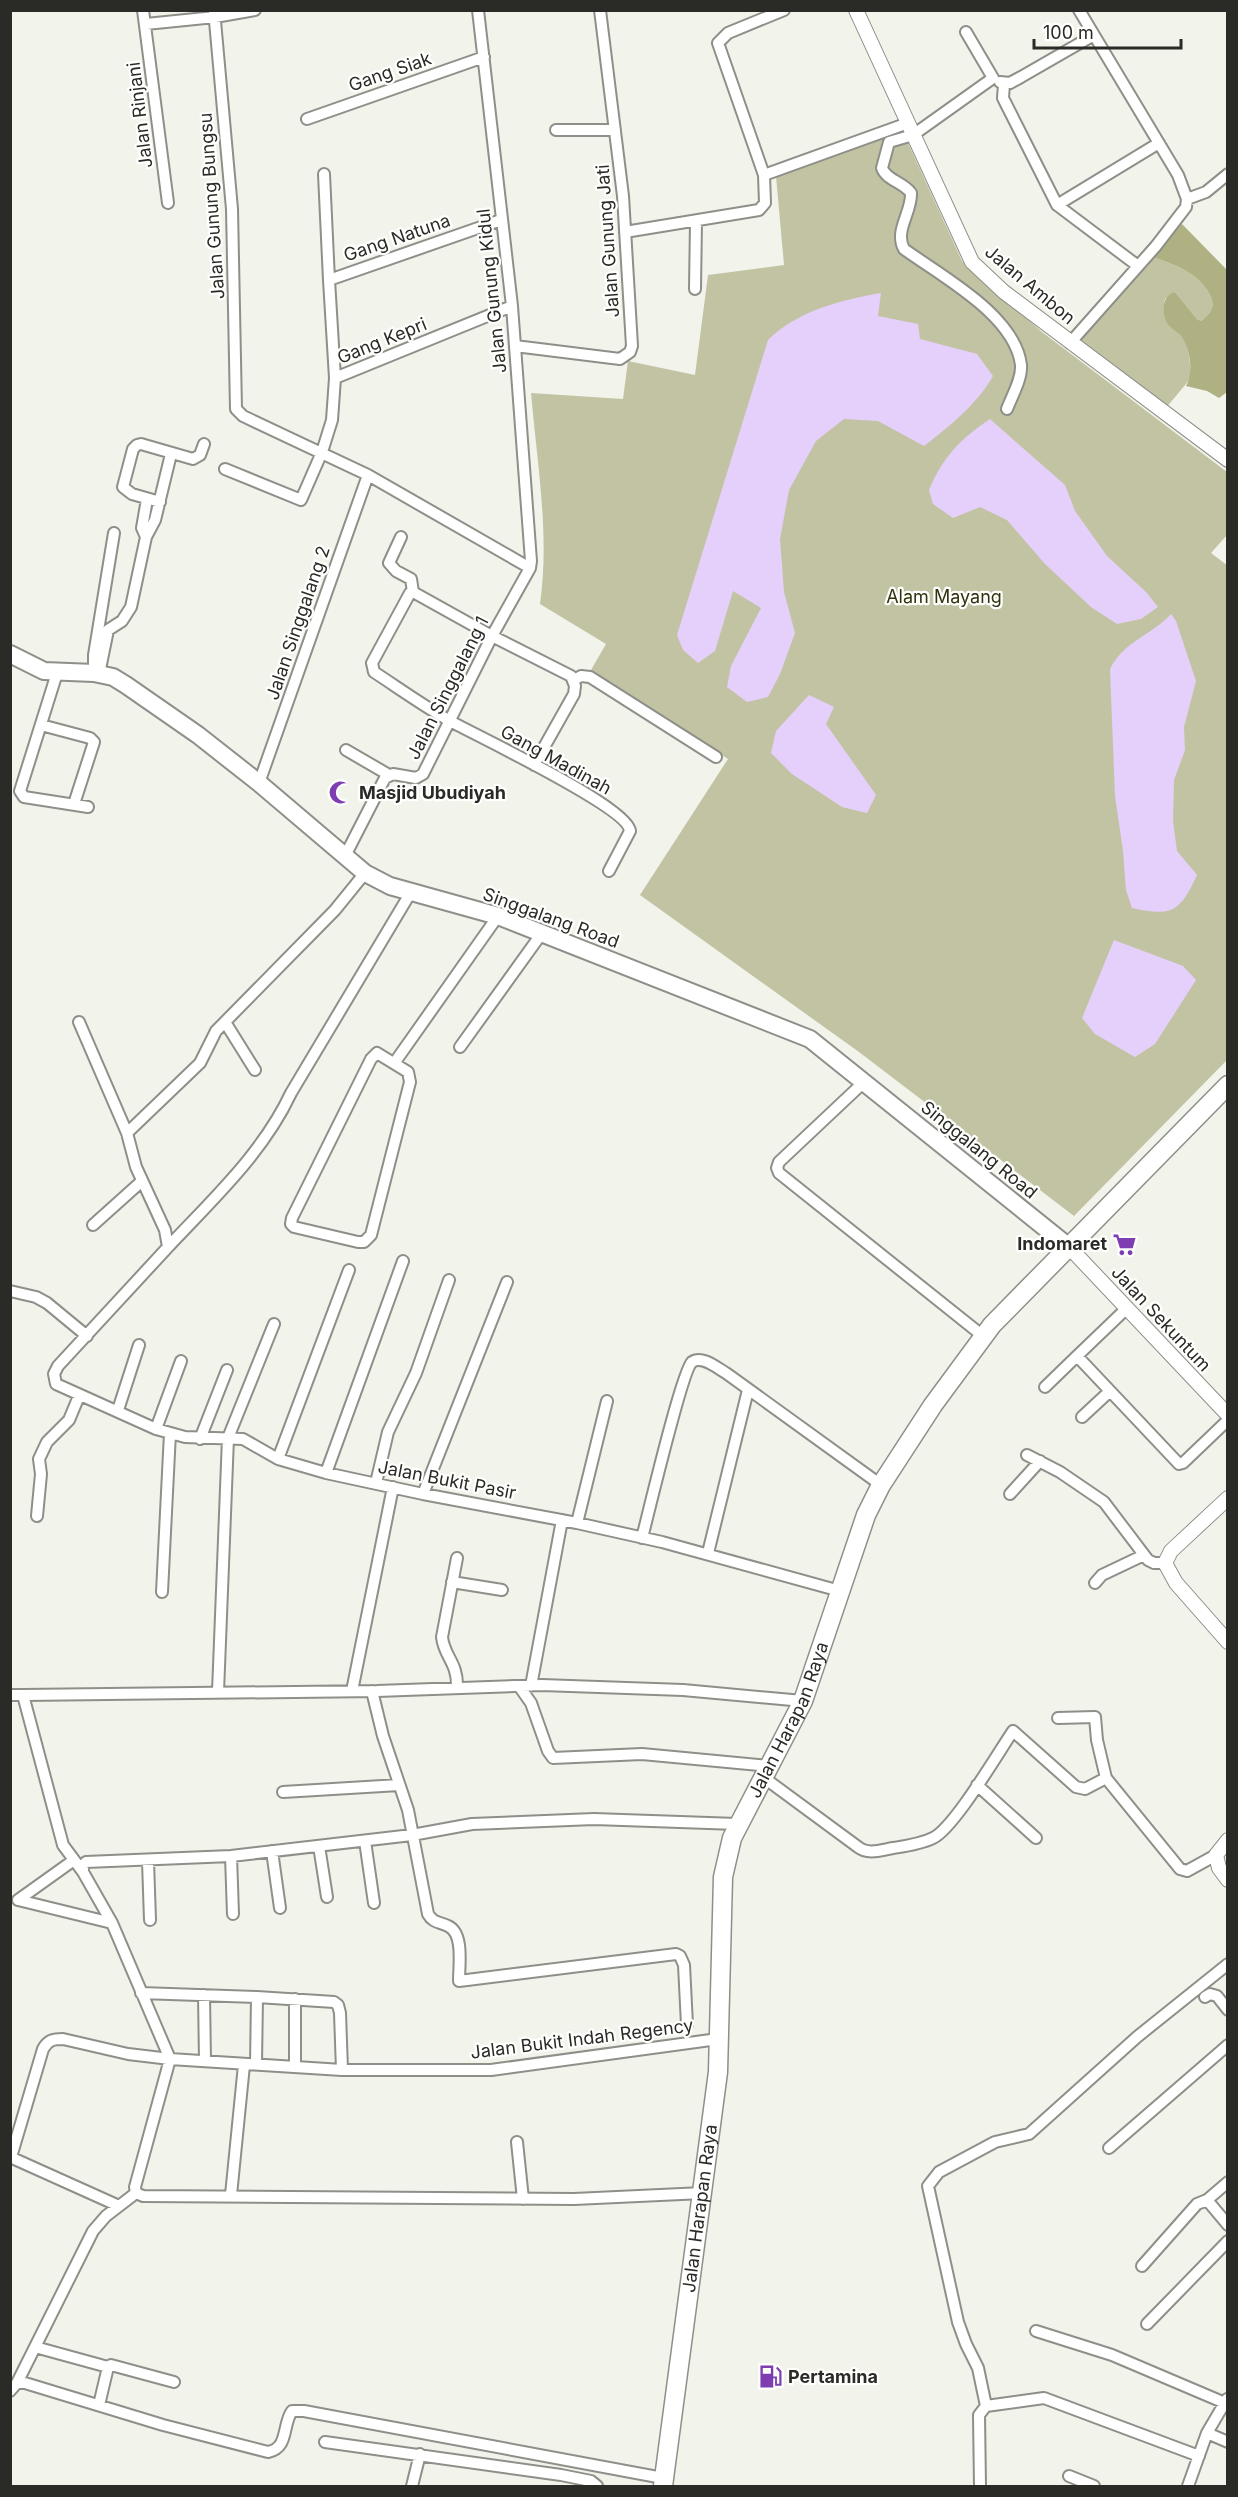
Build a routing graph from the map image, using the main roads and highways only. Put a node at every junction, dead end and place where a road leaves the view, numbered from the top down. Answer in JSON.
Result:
{"nodes":[{"id":1,"x":10,"y":654,"type":"edge"},
{"id":2,"x":1227,"y":1085,"type":"edge"},
{"id":3,"x":1069,"y":1247,"type":"junction"},
{"id":4,"x":663,"y":2482,"type":"edge"}],
"edges":[{"from":1,"to":3,"type":"main road","name":"Singgalang Road"},
{"from":2,"to":3,"type":"main road","name":"Jalan Harapan Raya"},
{"from":3,"to":4,"type":"main road","name":"Jalan Harapan Raya"}]}
